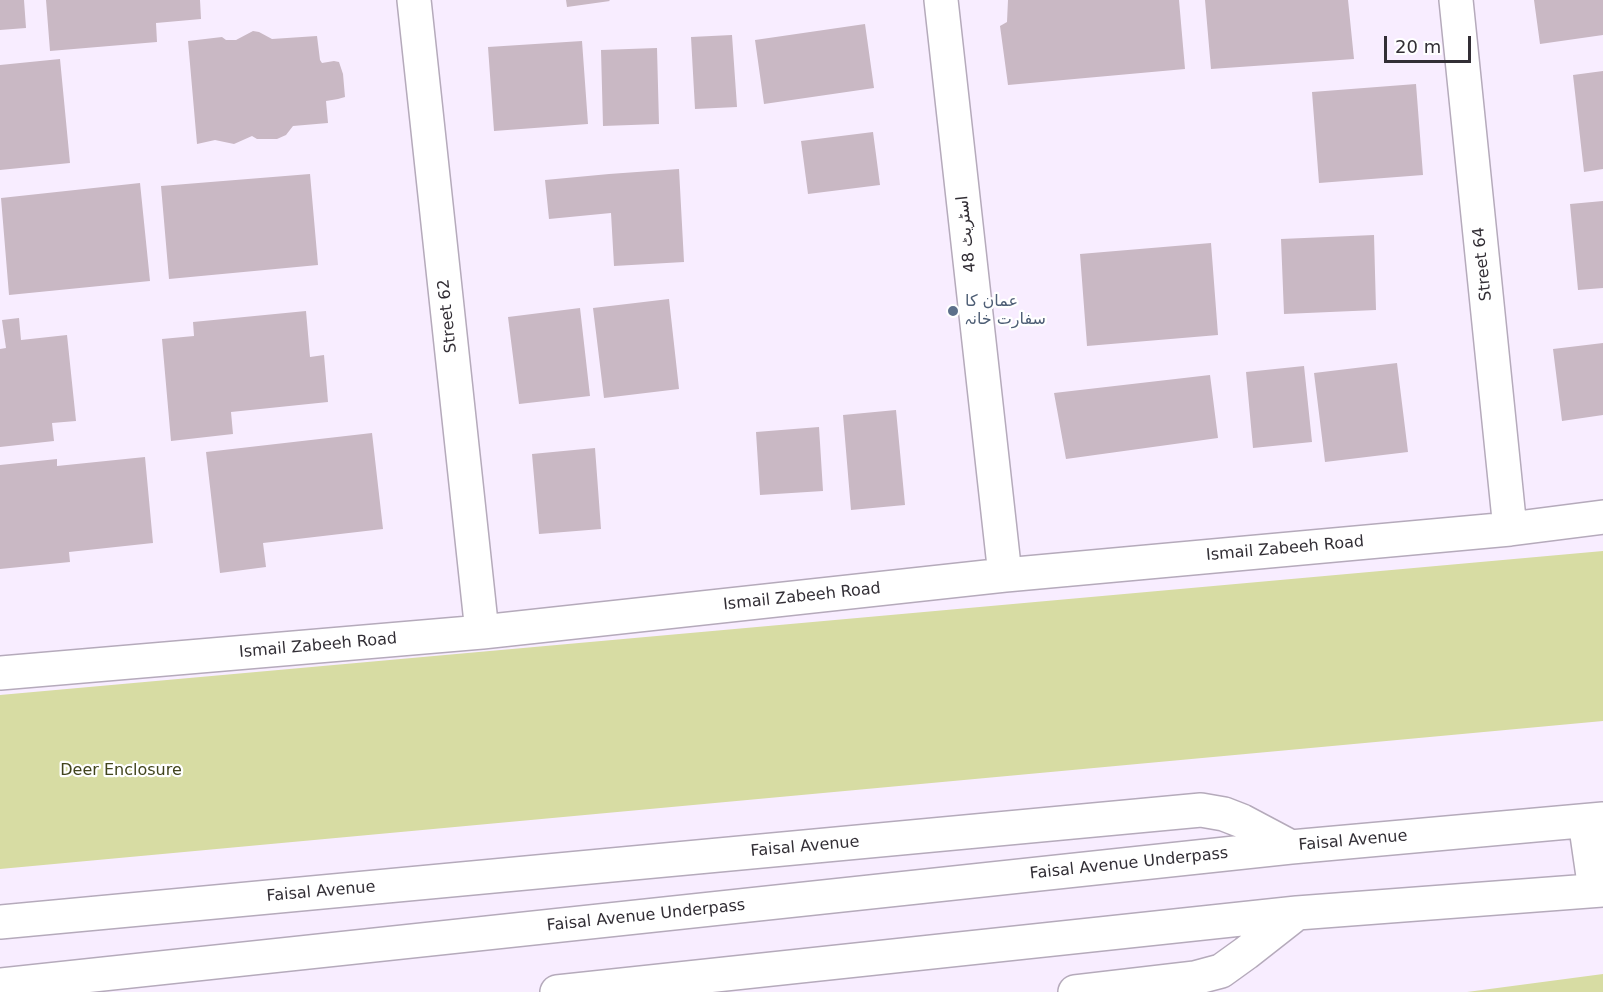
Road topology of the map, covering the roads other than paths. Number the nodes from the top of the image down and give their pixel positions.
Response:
1 (414, 0) edge
2 (941, 0) edge
3 (1456, 0) edge
4 (1603, 517) edge
5 (1510, 529) junction
6 (1005, 574) junction
7 (482, 632) junction
8 (0, 673) edge
9 (1594, 820) edge
10 (1291, 847) junction
11 (1599, 890) edge
12 (1297, 913) junction
13 (0, 922) edge
14 (0, 985) edge
15 (557, 992) edge
16 (1075, 992) edge

1 - 7 main road, Street 62
2 - 6 main road, اسٹریٹ 48
3 - 5 main road, Street 64
4 - 5 main road, Ismail Zabeeh Road
5 - 6 main road, Ismail Zabeeh Road
6 - 7 main road, Ismail Zabeeh Road
7 - 8 main road, Ismail Zabeeh Road
9 - 10 main road, Faisal Avenue
9 - 11 main road
10 - 13 main road, Faisal Avenue
10 - 14 main road, Faisal Avenue Underpass
11 - 12 main road
12 - 15 main road
12 - 16 main road

